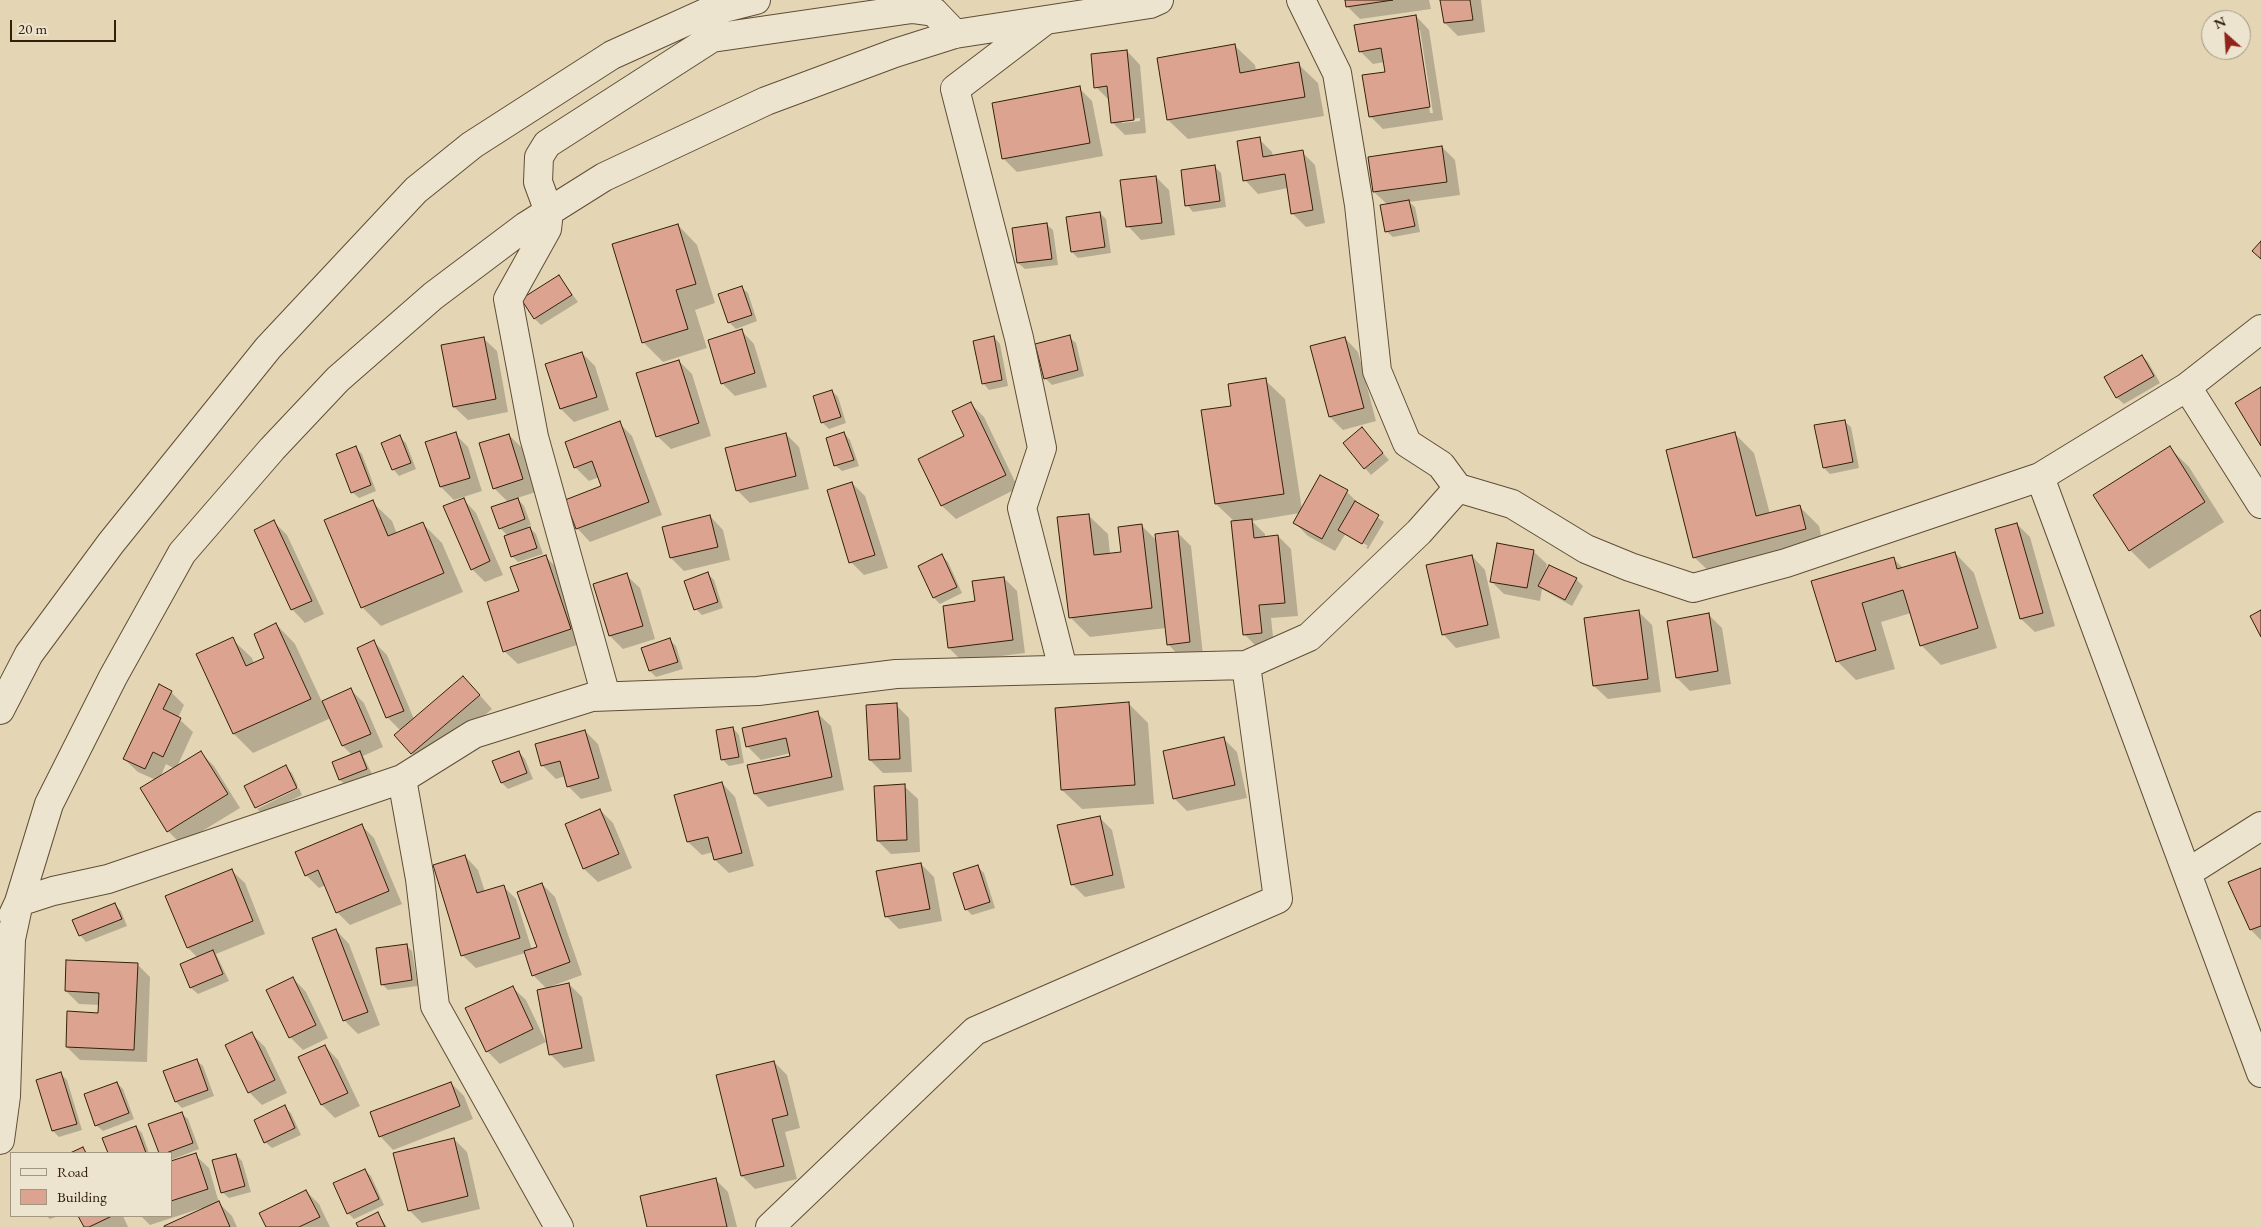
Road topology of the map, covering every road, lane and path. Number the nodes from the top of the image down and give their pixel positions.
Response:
1 (756, 0) edge
2 (1160, 0) edge
3 (1301, 0) edge
4 (1046, 20) junction
5 (709, 25) junction
6 (955, 34) junction
7 (549, 212) junction
8 (2261, 328) edge
9 (2187, 387) junction
10 (2040, 477) junction
11 (1458, 488) junction
12 (2261, 504) edge
13 (1246, 665) junction
14 (1064, 669) junction
15 (606, 696) junction
16 (0, 710) edge
17 (402, 779) junction
18 (2261, 826) edge
19 (2187, 873) junction
20 (19, 902) junction
21 (0, 939) edge
22 (2261, 1073) edge
23 (0, 1140) edge
24 (559, 1227) edge
25 (770, 1227) edge

1 - 5 street
2 - 4 street
3 - 11 street
4 - 6 street
4 - 14 street
5 - 6 street
5 - 7 street
5 - 16 street
6 - 7 street
7 - 15 street
7 - 20 street
8 - 9 street
9 - 10 street
9 - 12 street
10 - 11 street
10 - 19 street
11 - 13 street
13 - 14 street
13 - 25 street
14 - 15 street
15 - 17 street
17 - 20 street
17 - 24 street
18 - 19 street
19 - 22 street
20 - 21 street
20 - 23 street

